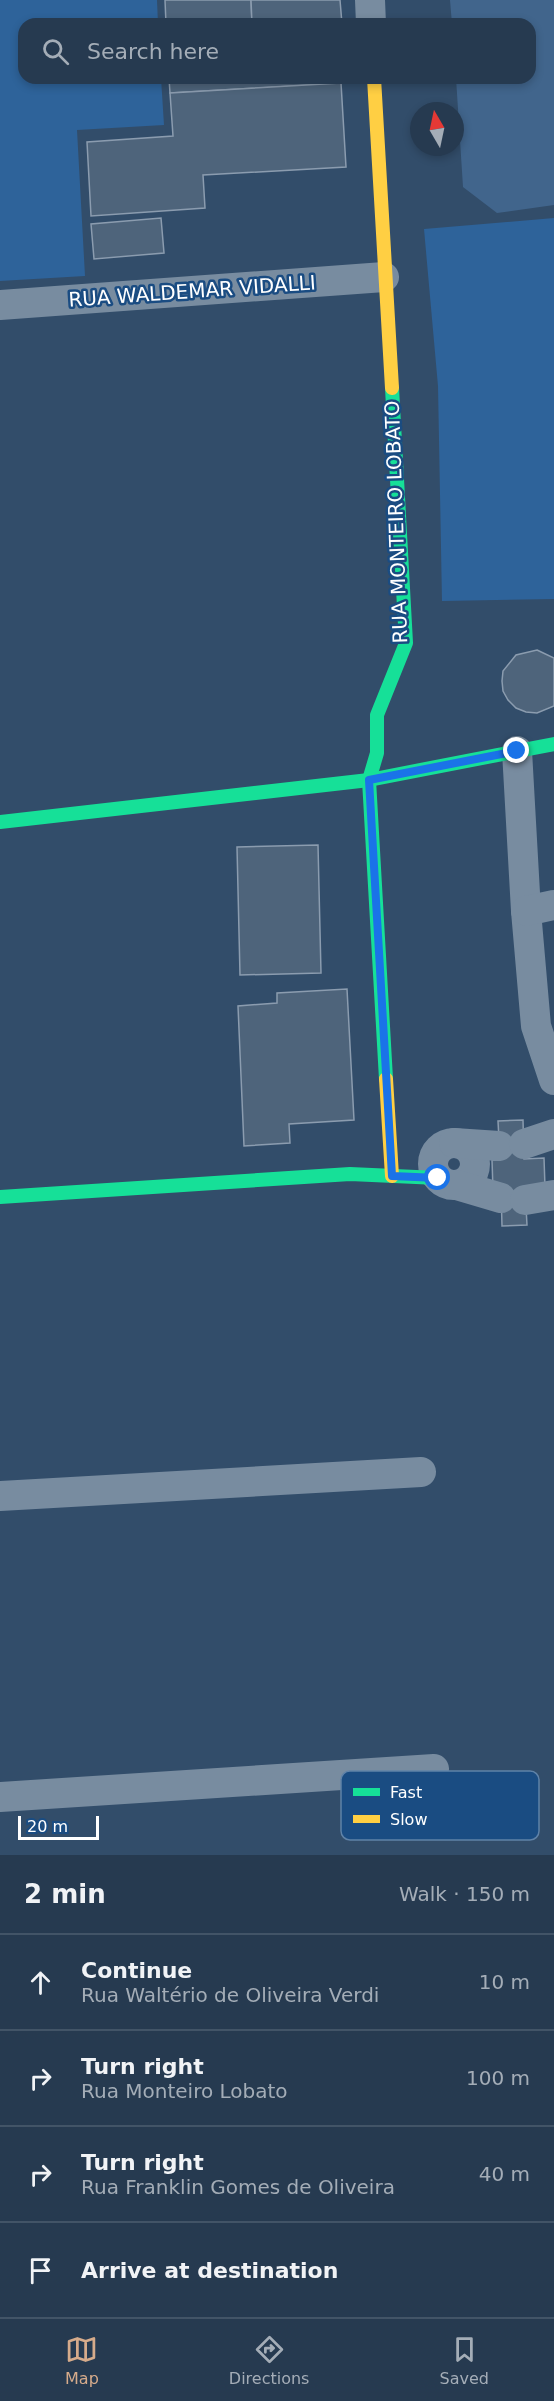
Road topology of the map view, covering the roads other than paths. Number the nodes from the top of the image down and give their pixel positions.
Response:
1 (370, 0) edge
2 (371, 18) edge
3 (374, 84) edge
4 (384, 277) junction
5 (0, 305) edge
6 (554, 744) edge
7 (517, 751) junction
8 (369, 780) junction
9 (0, 822) edge
10 (540, 908) edge
11 (554, 1079) edge
12 (554, 1134) edge
13 (450, 1143) junction
14 (391, 1168) junction
15 (350, 1174) joint
16 (448, 1182) junction
17 (0, 1197) edge
18 (527, 1198) edge
19 (421, 1472) dead end
20 (0, 1496) edge
21 (434, 1769) dead end
22 (403, 1771) edge
23 (341, 1775) edge
24 (0, 1797) edge

1 - 2 street
3 - 4 street, RUA MONTEIRO LOBATO
4 - 5 street, RUA WALDEMAR VIDALLI
4 - 8 street, RUA MONTEIRO LOBATO
6 - 7 street
7 - 8 street
7 - 10 street
8 - 9 street
8 - 14 street, RUA MONTEIRO LOBATO
10 - 11 street
12 - 13 street
13 - 14 street
13 - 16 street
14 - 15 street
14 - 16 street
15 - 17 street
16 - 18 street
19 - 20 street
21 - 22 street
23 - 24 street

